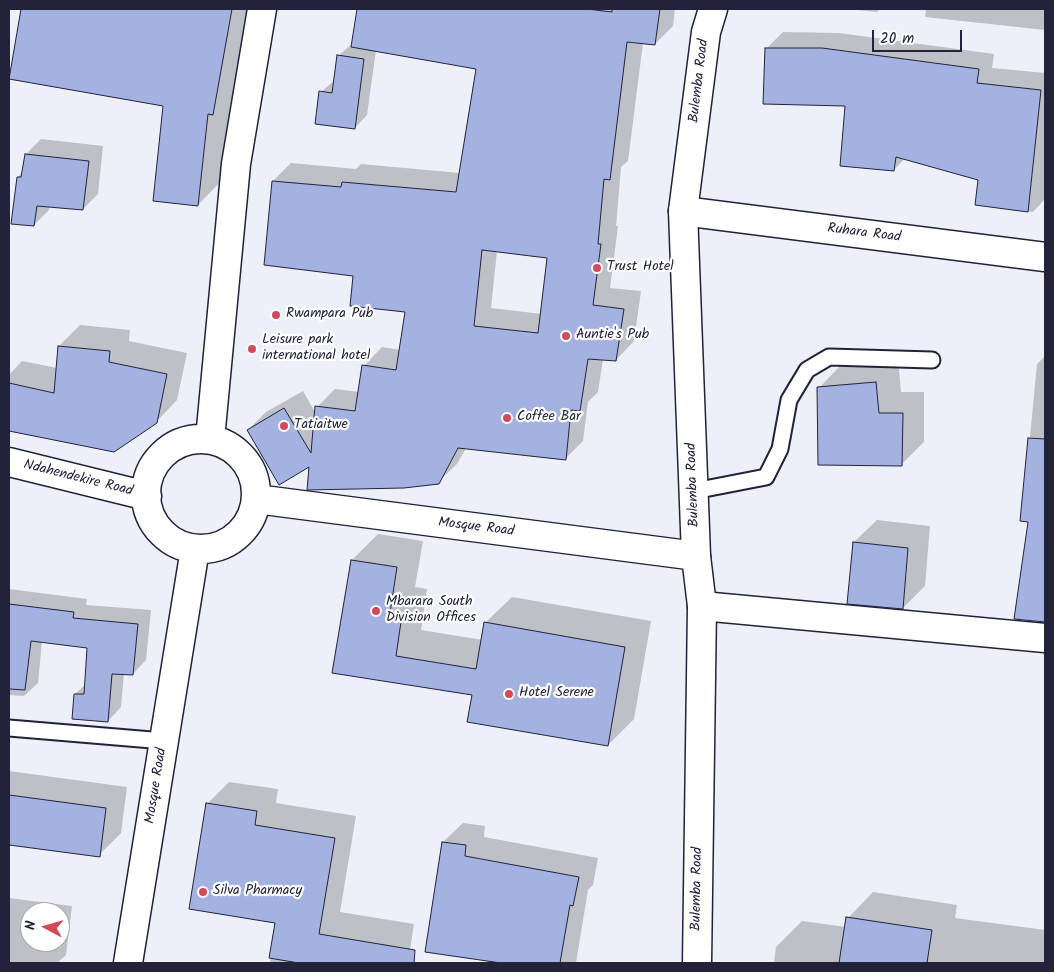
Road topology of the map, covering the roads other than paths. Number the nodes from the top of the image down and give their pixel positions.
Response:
1 (262, 9) edge
2 (713, 9) edge
3 (683, 212) junction
4 (1045, 257) edge
5 (932, 360) dead end
6 (210, 439) junction
7 (9, 462) edge
8 (694, 491) junction
9 (147, 496) junction
10 (256, 499) junction
11 (195, 549) junction
12 (696, 556) junction
13 (702, 606) junction
14 (1045, 638) edge
15 (9, 728) edge
16 (164, 741) junction
17 (128, 963) edge
18 (697, 963) edge

1 - 6 street
2 - 3 street, Bulemba Road
3 - 4 street, Ruhara Road
3 - 8 street, Bulemba Road
5 - 8 lane
6 - 9 street
6 - 10 street
7 - 9 street, Ndahendekire Road
8 - 12 street, Bulemba Road
9 - 11 street
10 - 11 street
10 - 12 street, Mosque Road
11 - 16 street, Mosque Road
12 - 13 street, Bulemba Road
13 - 14 street
13 - 18 street, Bulemba Road
15 - 16 lane
16 - 17 street, Mosque Road

